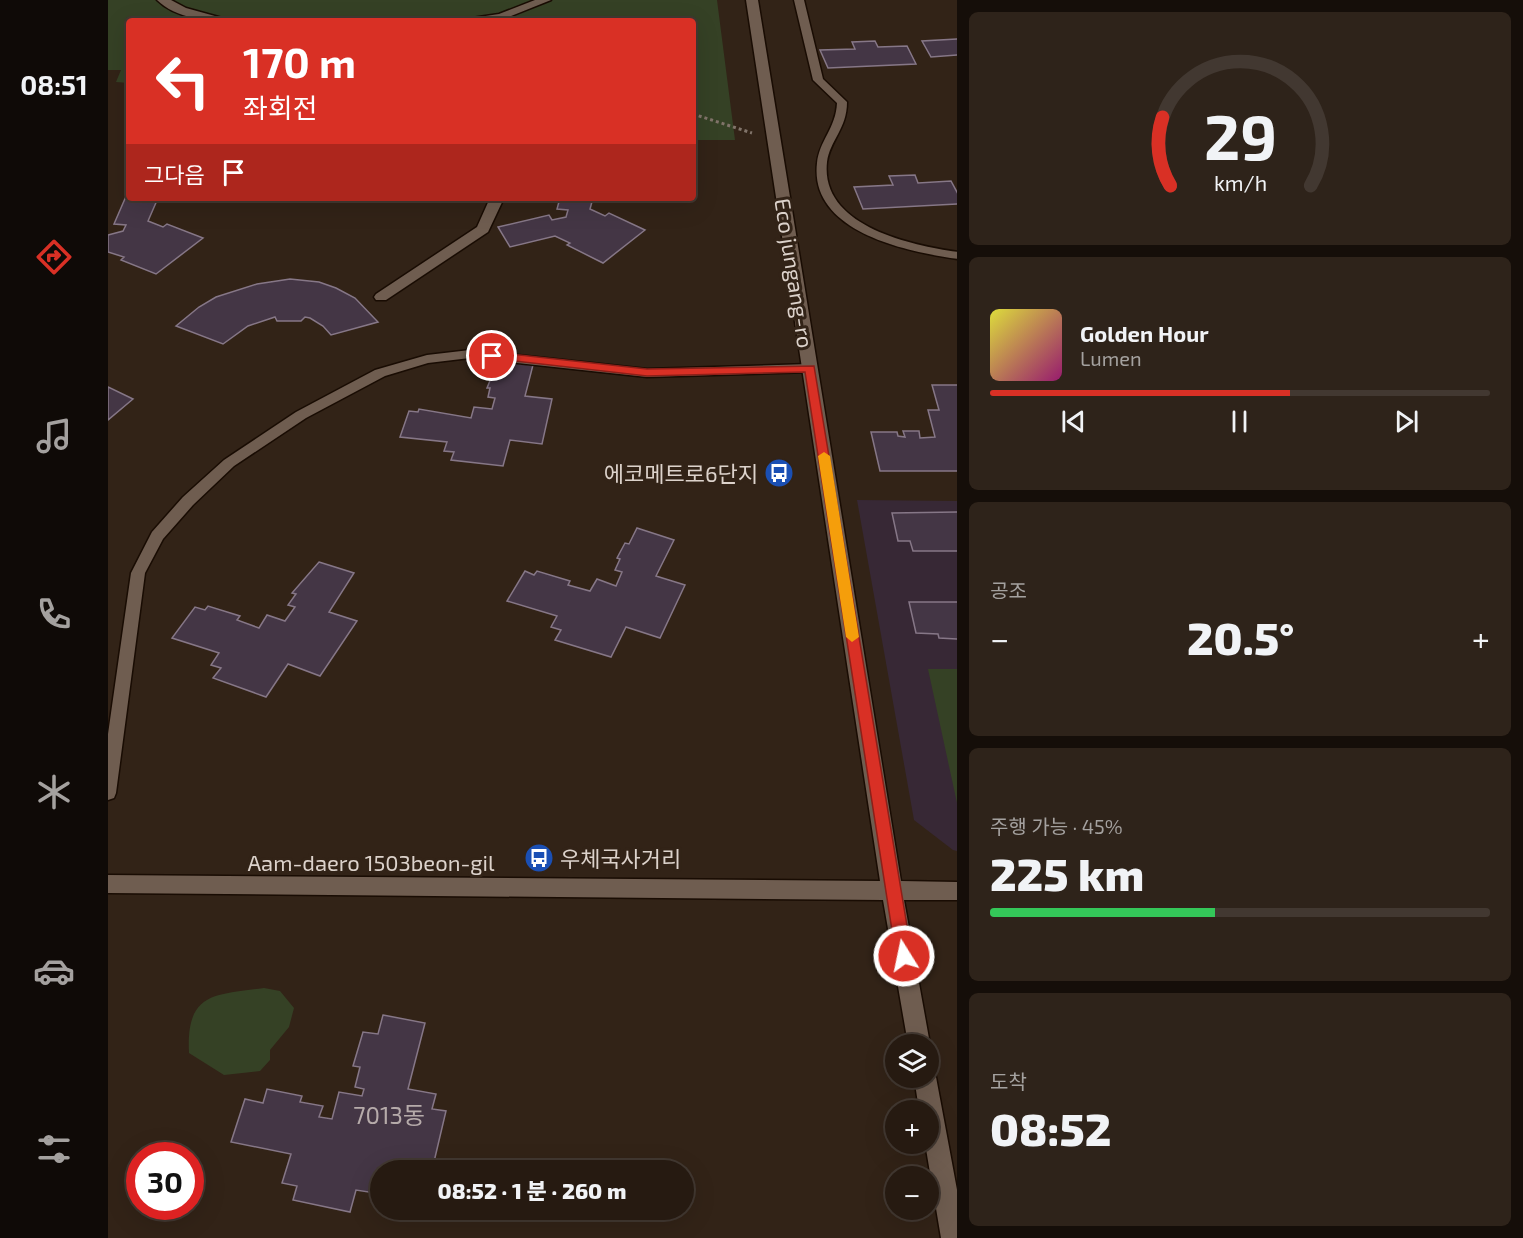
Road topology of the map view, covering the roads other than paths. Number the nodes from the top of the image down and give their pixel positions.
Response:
1 (163, 0) edge
2 (545, 0) edge
3 (752, 0) edge
4 (799, 0) edge
5 (215, 18) edge
6 (494, 18) edge
7 (496, 201) edge
8 (957, 256) edge
9 (381, 297) dead end
10 (810, 368) junction
11 (108, 793) edge
12 (108, 884) edge
13 (892, 890) junction
14 (957, 891) edge
15 (917, 1034) edge
16 (927, 1088) edge
17 (953, 1238) edge

1 - 5 street
2 - 6 street
3 - 10 street, Eco jungang-ro
4 - 8 lane
7 - 9 street
10 - 11 lane
10 - 13 street, Eco jungang-ro
12 - 13 street, Aam-daero 1503beon-gil
13 - 14 street, Aam-daero 1503beon-gil
13 - 15 street, Eco jungang-ro
16 - 17 street

